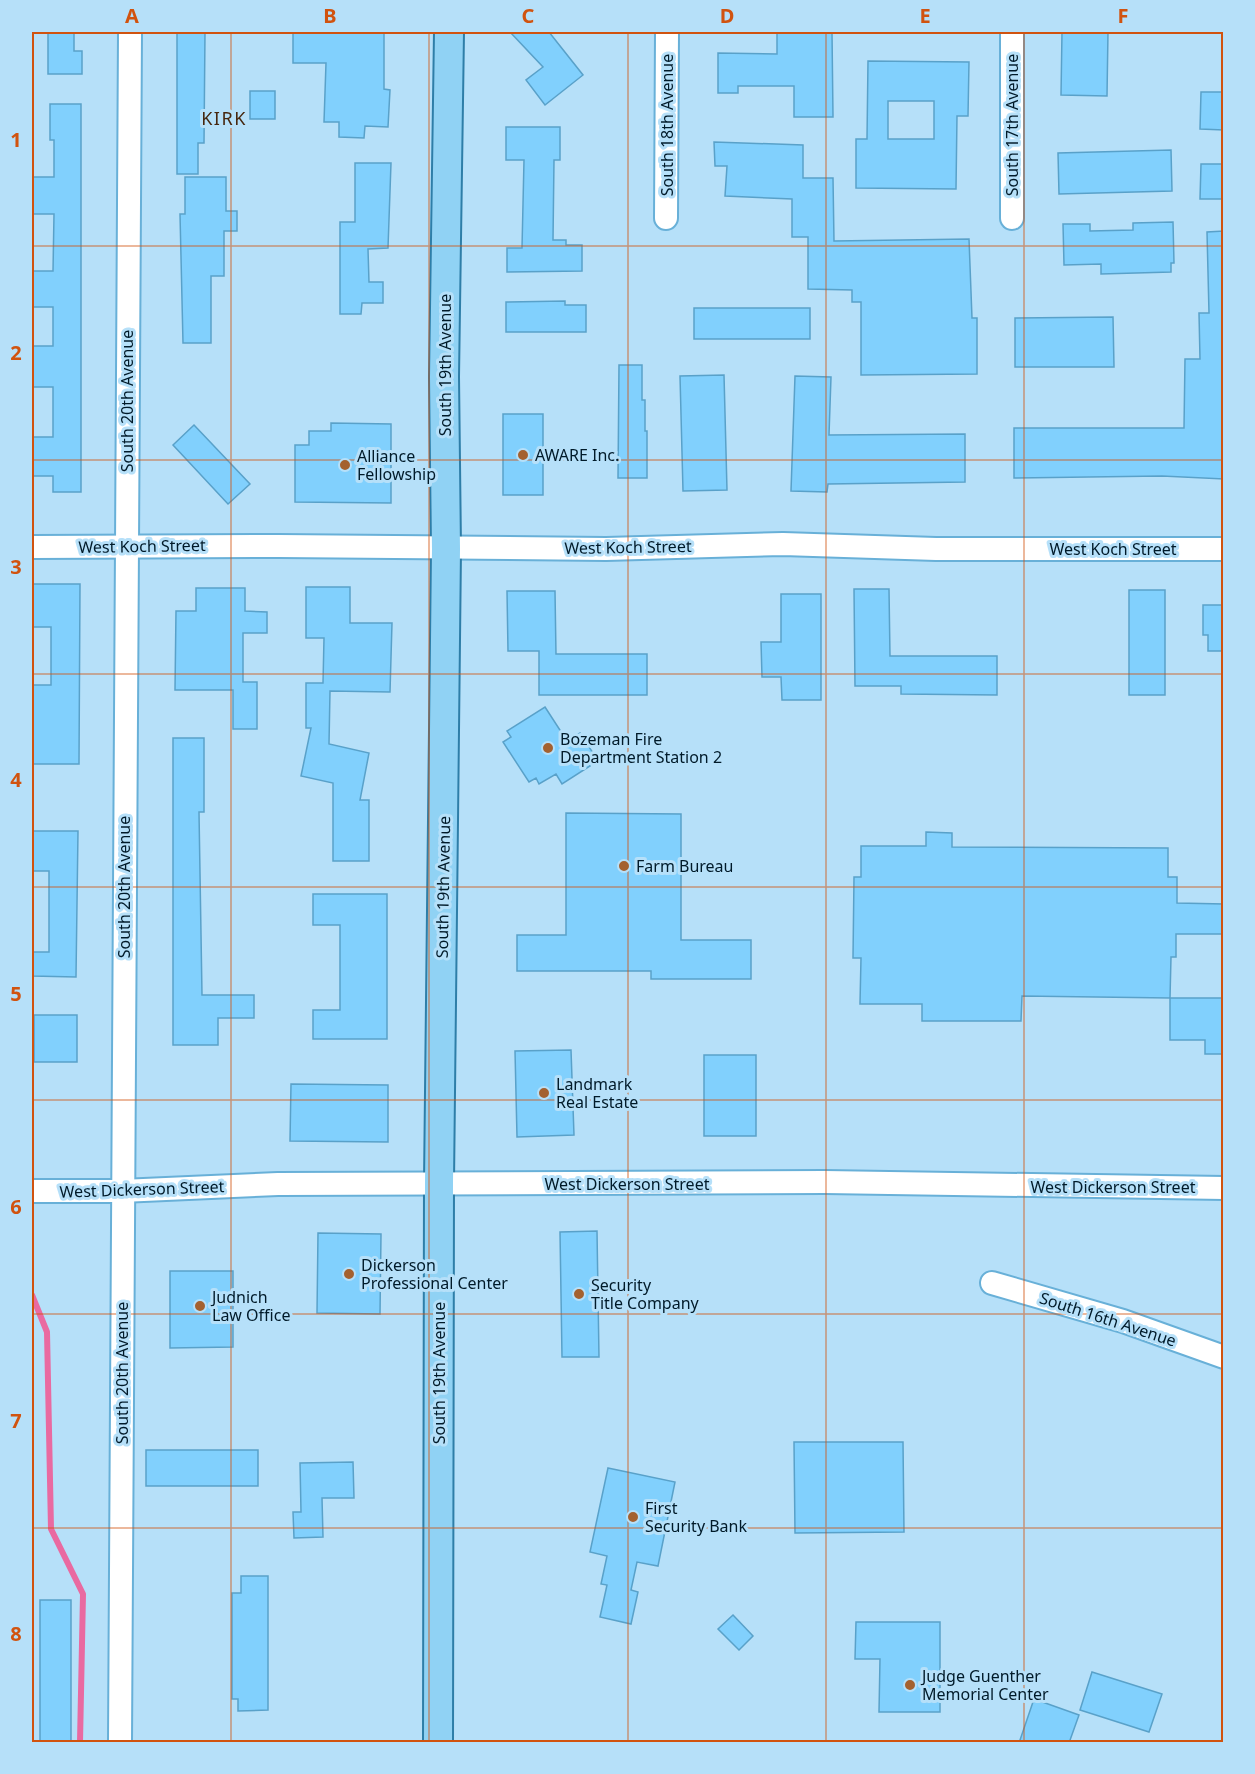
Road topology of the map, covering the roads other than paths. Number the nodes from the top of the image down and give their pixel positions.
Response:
1 (130, 32) edge
2 (449, 32) edge
3 (667, 32) edge
4 (1012, 32) edge
5 (666, 218) dead end
6 (1012, 218) dead end
7 (126, 546) junction
8 (32, 547) edge
9 (446, 549) junction
10 (1224, 549) edge
11 (439, 1183) junction
12 (1224, 1188) edge
13 (32, 1191) edge
14 (121, 1191) junction
15 (992, 1283) dead end
16 (1224, 1358) edge
17 (120, 1743) edge
18 (438, 1743) edge

1 - 7 street, South 20th Avenue
2 - 9 main road, South 19th Avenue
3 - 5 street, South 18th Avenue
4 - 6 street, South 17th Avenue
7 - 8 street, West Koch Street
7 - 9 street, West Koch Street
7 - 14 street, South 20th Avenue
9 - 10 street, West Koch Street
9 - 11 main road, South 19th Avenue
11 - 12 street, West Dickerson Street
11 - 14 street, West Dickerson Street
11 - 18 main road, South 19th Avenue
13 - 14 street, West Dickerson Street
14 - 17 street, South 20th Avenue
15 - 16 street, South 16th Avenue

